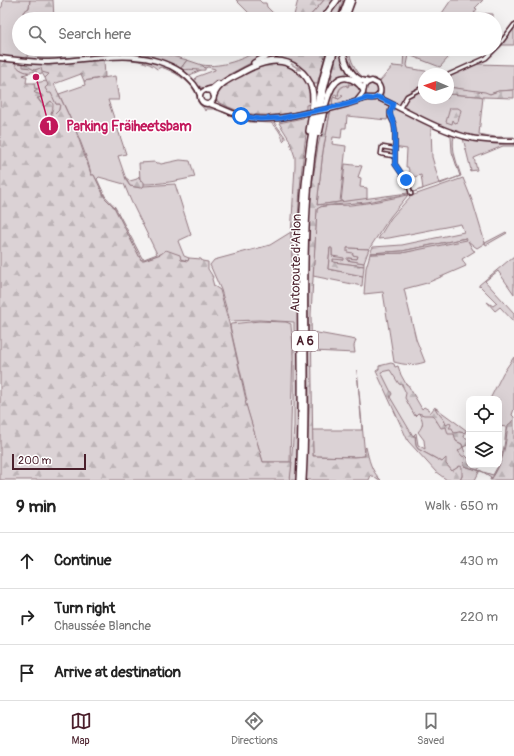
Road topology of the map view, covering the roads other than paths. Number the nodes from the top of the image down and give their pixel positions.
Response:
1 (337, 0) edge
2 (348, 0) edge
3 (352, 0) edge
4 (328, 12) edge
5 (344, 12) edge
6 (348, 12) edge
7 (514, 25) edge
8 (502, 41) edge
9 (267, 56) edge
10 (329, 56) edge
11 (333, 56) edge
12 (345, 56) edge
13 (488, 56) edge
14 (0, 58) edge
15 (454, 72) edge
16 (367, 82) junction
17 (194, 84) junction
18 (207, 90) junction
19 (418, 90) edge
20 (363, 91) junction
21 (381, 91) junction
22 (200, 95) junction
23 (214, 97) junction
24 (378, 97) junction
25 (367, 98) junction
26 (357, 101) junction
27 (391, 103) junction
28 (210, 104) junction
29 (222, 108) junction
30 (400, 108) junction
31 (514, 141) edge
32 (314, 144) junction
33 (394, 149) junction
34 (394, 156) junction
35 (308, 161) junction
36 (411, 194) dead end
37 (299, 480) edge
38 (303, 480) edge

1 - 4 highway
2 - 5 highway
3 - 6 highway
7 - 8 street
9 - 18 highway
10 - 35 highway, Autoroute d'Arlon / A 6
11 - 32 highway, Autoroute d'Arlon / A 6
12 - 16 highway
13 - 15 street
14 - 17 main road
16 - 20 main road
16 - 21 main road
17 - 18 main road
17 - 22 main road
18 - 22 main road
18 - 23 main road
19 - 30 street
20 - 25 main road
20 - 26 main road
20 - 32 highway
21 - 24 main road
21 - 27 main road
22 - 28 main road
23 - 28 main road
23 - 29 main road
23 -> 35 highway, A 6
24 - 25 main road
24 - 27 main road
25 - 26 main road
26 - 29 main road, bridge
27 - 30 main road
27 - 33 street
28 - 29 main road
30 - 31 main road
32 - 38 highway, Autoroute d'Arlon / A 6
33 - 34 street
33 - 34 street
34 - 36 street
35 - 37 highway, Autoroute d'Arlon / A 6

